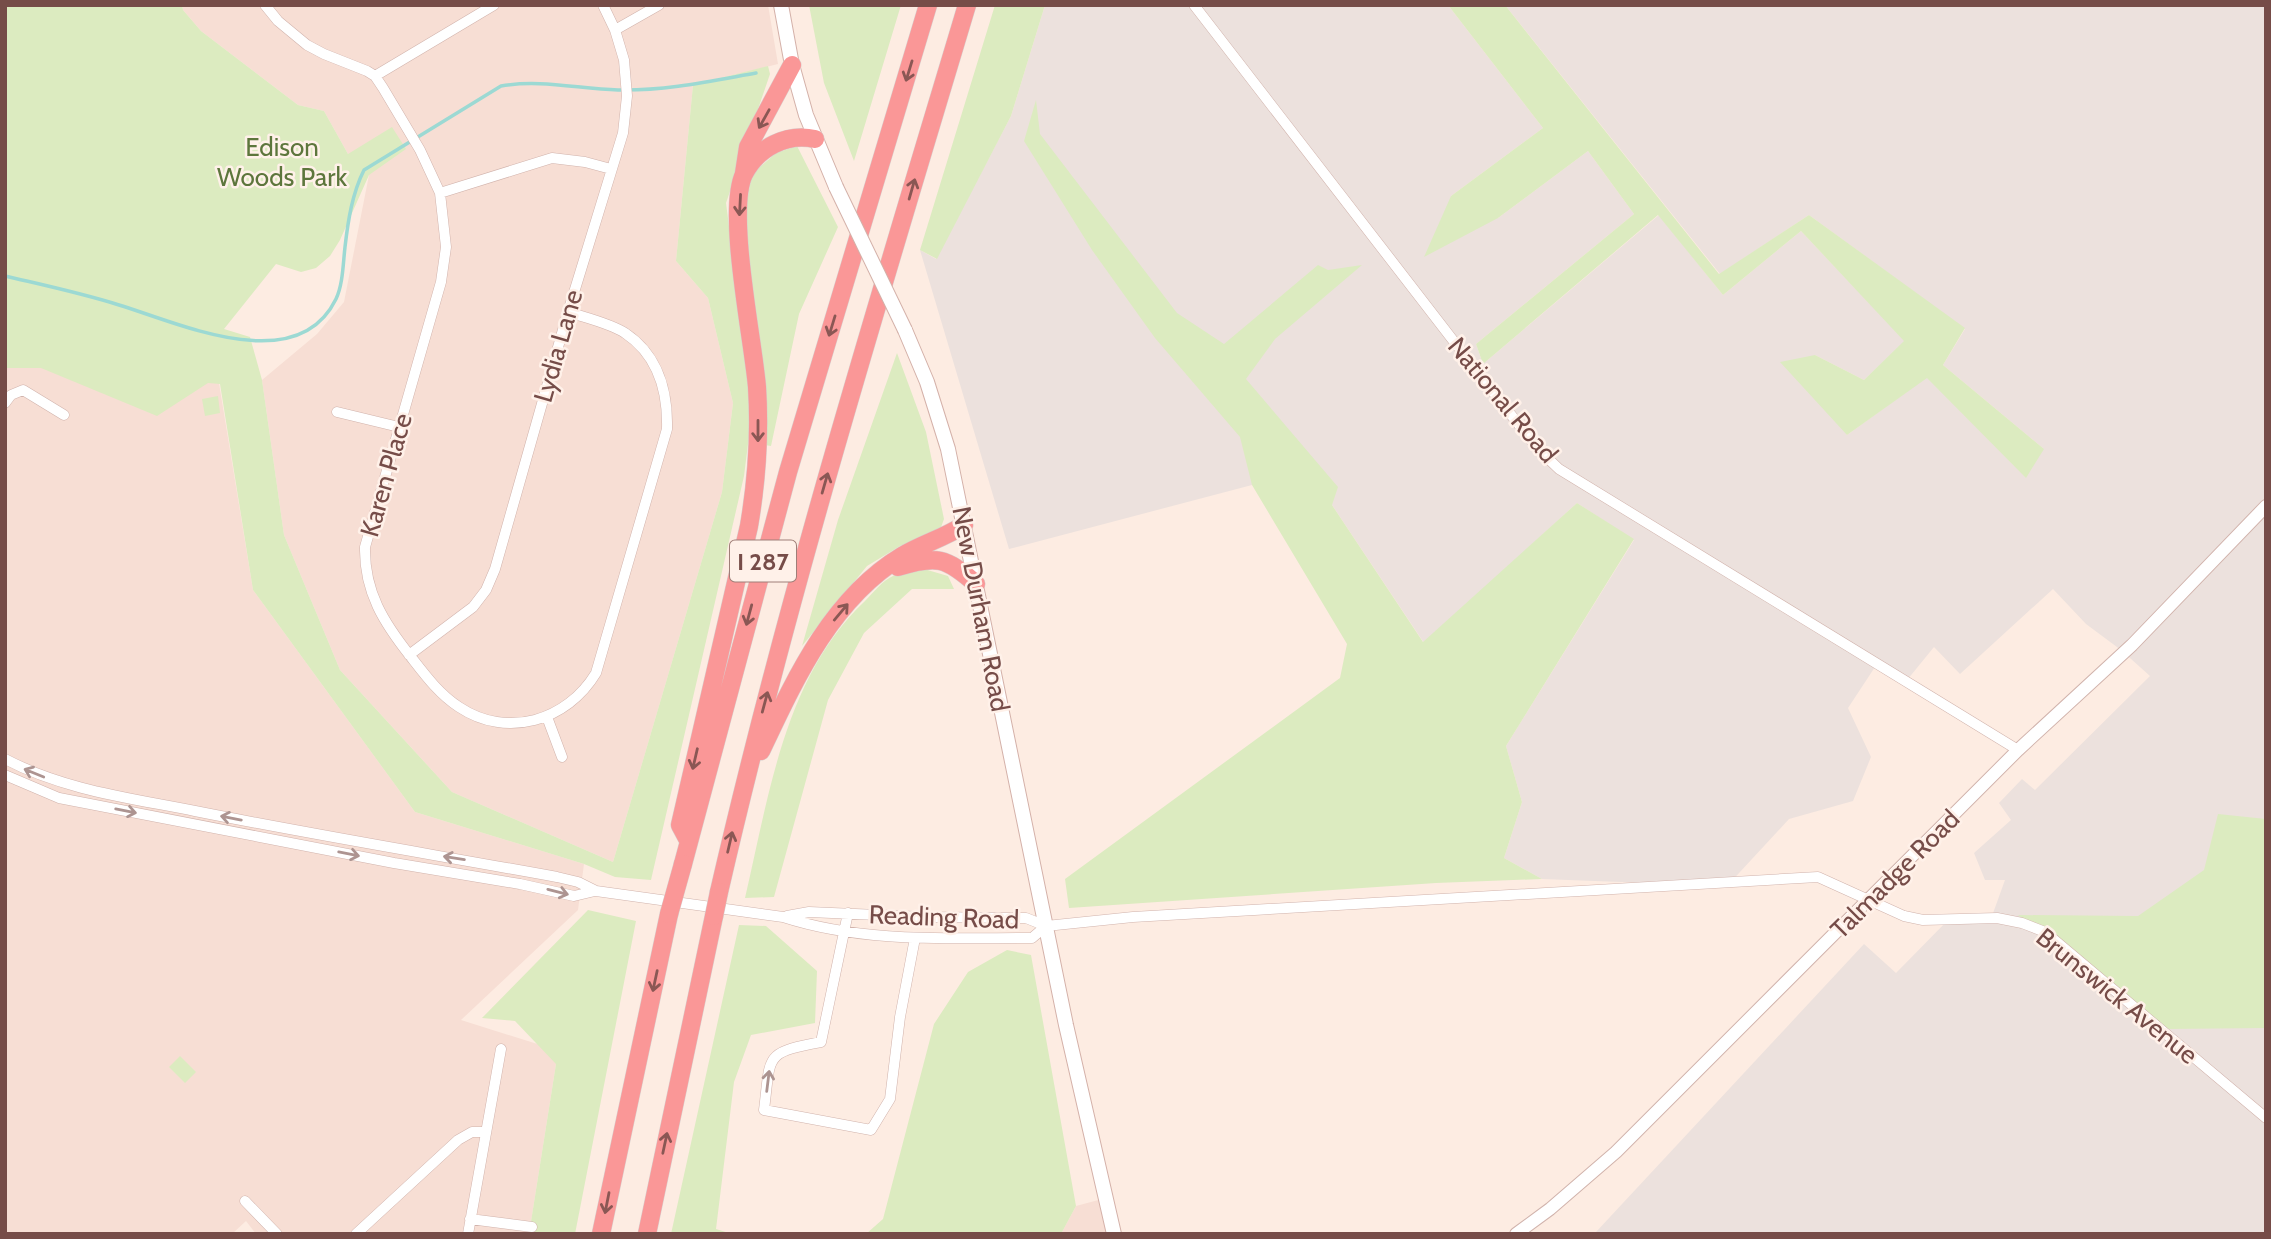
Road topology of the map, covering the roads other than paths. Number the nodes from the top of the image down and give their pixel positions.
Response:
1 (265, 5) edge
2 (495, 5) edge
3 (603, 5) edge
4 (660, 5) edge
5 (781, 5) edge
6 (928, 5) edge
7 (967, 5) edge
8 (1194, 5) edge
9 (615, 30) junction
10 (792, 65) junction
11 (375, 76) junction
12 (816, 139) junction
13 (611, 169) junction
14 (744, 175) junction
15 (440, 192) junction
16 (568, 312) junction
17 (5, 403) edge
18 (337, 412) dead end
19 (64, 415) dead end
20 (399, 427) junction
21 (2266, 506) edge
22 (964, 525) junction
23 (881, 572) junction
24 (976, 584) junction
25 (409, 655) junction
26 (547, 717) junction
27 (2018, 750) junction
28 (562, 757) dead end
29 (5, 759) edge
30 (5, 775) edge
31 (742, 792) junction
32 (688, 841) junction
33 (596, 891) junction
34 (1869, 901) junction
35 (848, 913) junction
36 (783, 917) junction
37 (1045, 926) junction
38 (845, 932) junction
39 (915, 938) junction
40 (501, 1049) dead end
41 (2266, 1118) edge
42 (485, 1132) junction
43 (245, 1201) dead end
44 (470, 1219) junction
45 (1536, 1219) junction
46 (532, 1227) dead end
47 (277, 1234) edge
48 (356, 1234) edge
49 (468, 1234) edge
50 (601, 1234) edge
51 (647, 1234) edge
52 (1114, 1234) edge
53 (1516, 1234) edge
54 (1532, 1234) edge

1 - 11 street
2 - 11 street
3 - 9 street, Lydia Lane
4 - 9 street
5 - 10 main road, New Durham Road
6 -> 32 highway, I 287
31 -> 7 highway, I 287
8 - 27 street, National Road
9 - 13 street, Lydia Lane
10 - 12 main road, New Durham Road
10 -> 14 highway
11 - 15 street, Karen Place
12 - 14 highway
12 - 22 main road, New Durham Road, bridge
13 - 15 street
13 - 16 street, Lydia Lane
14 -> 32 highway
15 - 20 street, Karen Place
16 - 25 street, Lydia Lane
16 - 26 street, Karen Place
17 - 19 street
18 - 20 street
20 - 25 street, Karen Place
21 - 27 street, Talmadge Road
22 - 23 highway
22 - 24 main road, New Durham Road
23 - 24 highway
31 -> 23 highway
24 - 37 main road, New Durham Road
25 - 26 street, Karen Place
26 - 28 street
27 - 34 street, Talmadge Road
33 -> 29 street
30 -> 33 street
51 -> 31 highway, I 287, bridge
32 -> 50 highway, I 287, bridge
33 - 36 street
34 - 37 street, Brunswick Avenue
34 - 41 street, Brunswick Avenue
34 - 45 street, Talmadge Road
35 - 36 street, Reading Road
35 - 37 street, Reading Road
35 - 38 street
36 - 38 street, Reading Road
37 - 39 street, Reading Road
37 - 52 main road, New Durham Road
38 - 39 street, Reading Road
39 -> 38 street
40 - 42 street
42 - 44 street
42 - 48 street
43 - 47 street
44 - 46 street
44 - 49 street
45 - 53 street, Talmadge Road
45 - 54 street

